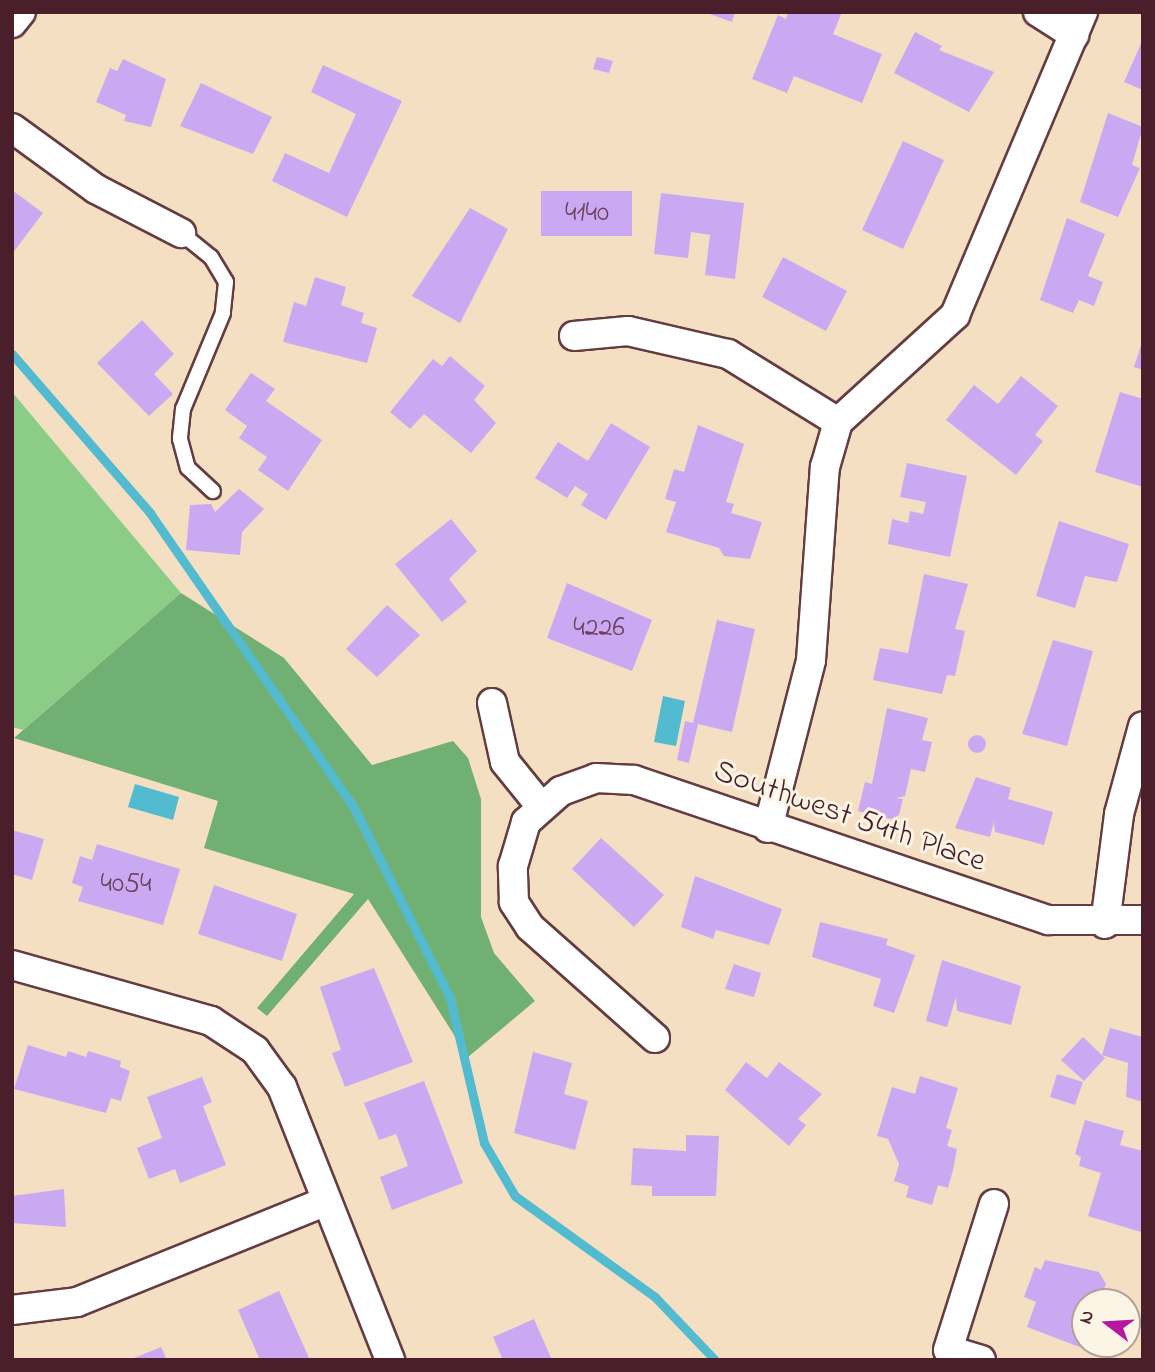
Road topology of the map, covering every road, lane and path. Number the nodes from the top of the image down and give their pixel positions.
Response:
1 (21, 12) edge
2 (1038, 12) edge
3 (12, 23) edge
4 (1078, 23) edge
5 (12, 128) edge
6 (181, 233) joint
7 (574, 336) dead end
8 (838, 422) junction
9 (213, 491) dead end
10 (492, 703) dead end
11 (1143, 726) edge
12 (539, 804) junction
13 (768, 828) junction
14 (1143, 920) edge
15 (1105, 924) junction
16 (12, 965) edge
17 (655, 1038) dead end
18 (324, 1202) junction
19 (994, 1204) dead end
20 (12, 1310) edge
21 (390, 1360) edge
22 (981, 1360) edge

1 - 3 street
2 - 4 street
4 - 8 street
5 - 6 street
6 - 9 lane
7 - 8 street
8 - 13 street
10 - 12 street
11 - 15 street
12 - 13 street, Southwest 54th Place
12 - 17 street
13 - 15 street, Southwest 54th Place
14 - 15 street, Southwest 54th Place
16 - 18 street
18 - 20 street
18 - 21 street
19 - 22 street

